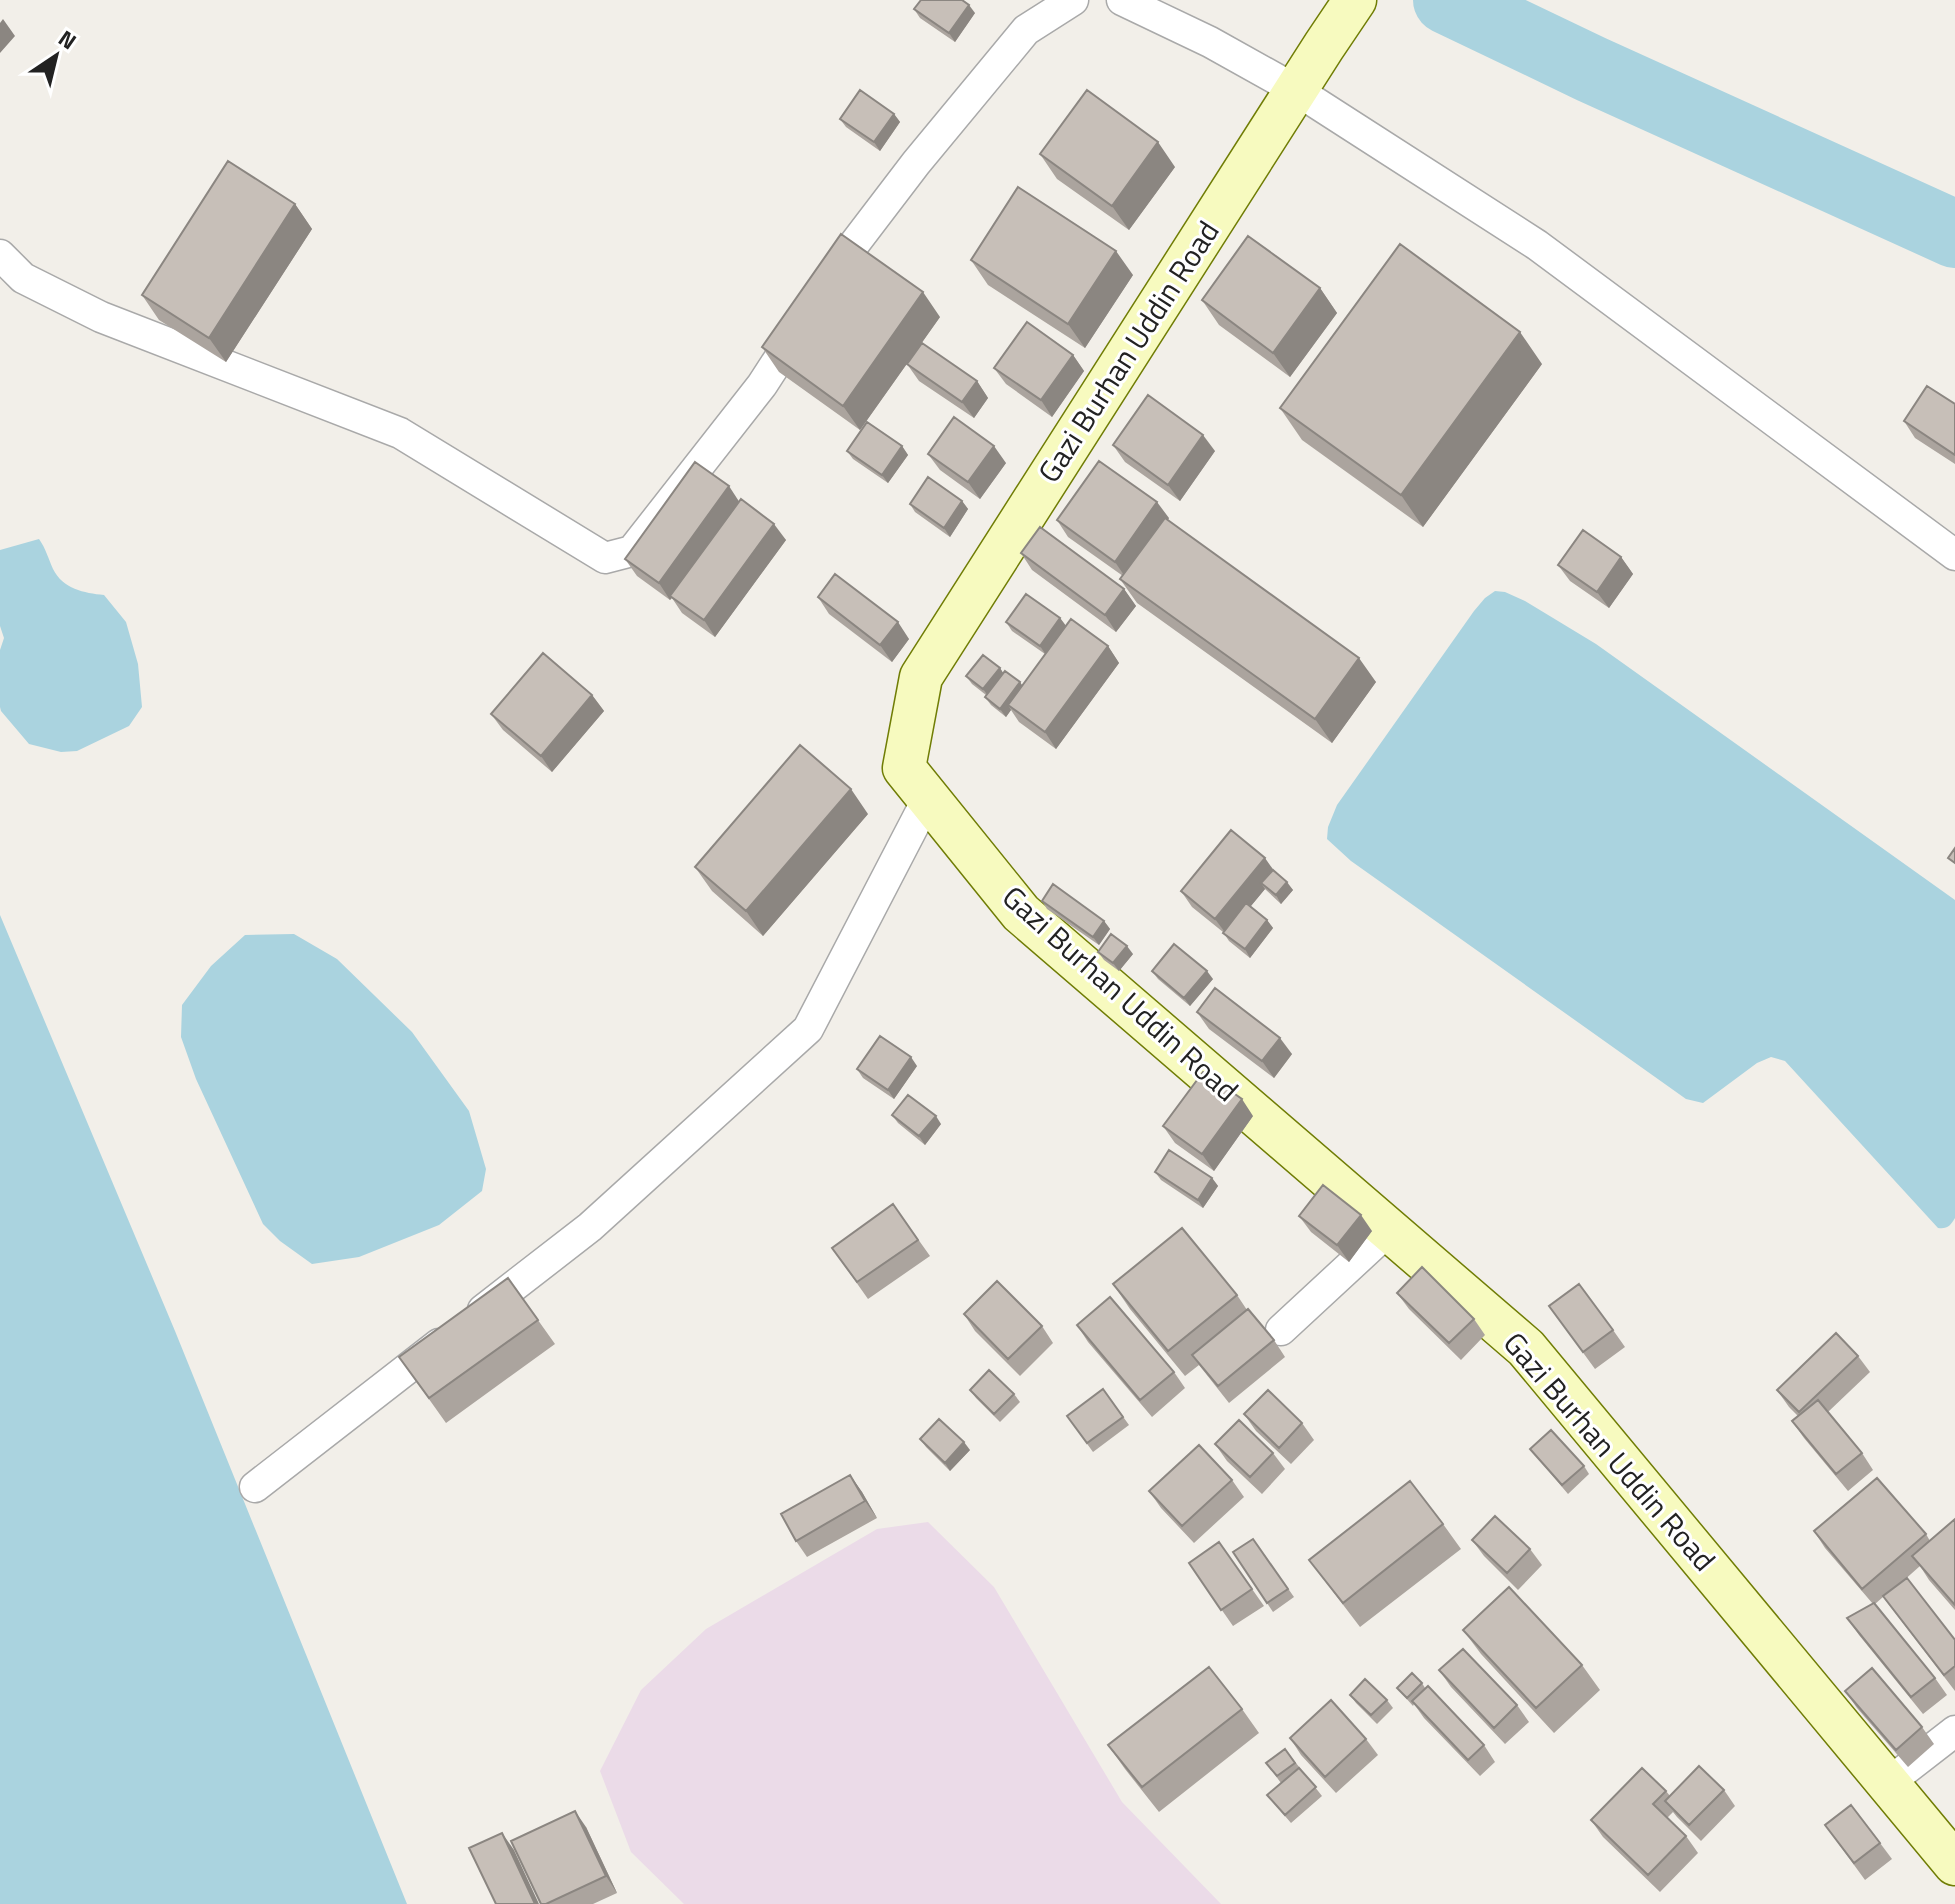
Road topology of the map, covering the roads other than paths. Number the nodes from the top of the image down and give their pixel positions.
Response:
1 (1073, 0) edge
2 (1122, 0) edge
3 (1355, 0) edge
4 (1296, 90) junction
5 (0, 255) edge
6 (1955, 555) edge
7 (928, 798) junction
8 (1389, 1230) junction
9 (1281, 1330) dead end
10 (255, 1487) dead end
11 (1955, 1731) edge
12 (1888, 1783) junction
13 (1955, 1864) edge

1 - 5 street
2 - 4 street
3 - 4 street, Gazi Burhan Uddin Road
4 - 6 street
4 - 7 street, Gazi Burhan Uddin Road
7 - 8 street, Gazi Burhan Uddin Road
7 - 10 street
8 - 9 street
8 - 12 street, Gazi Burhan Uddin Road
11 - 12 street
12 - 13 street, Gazi Burhan Uddin Road

